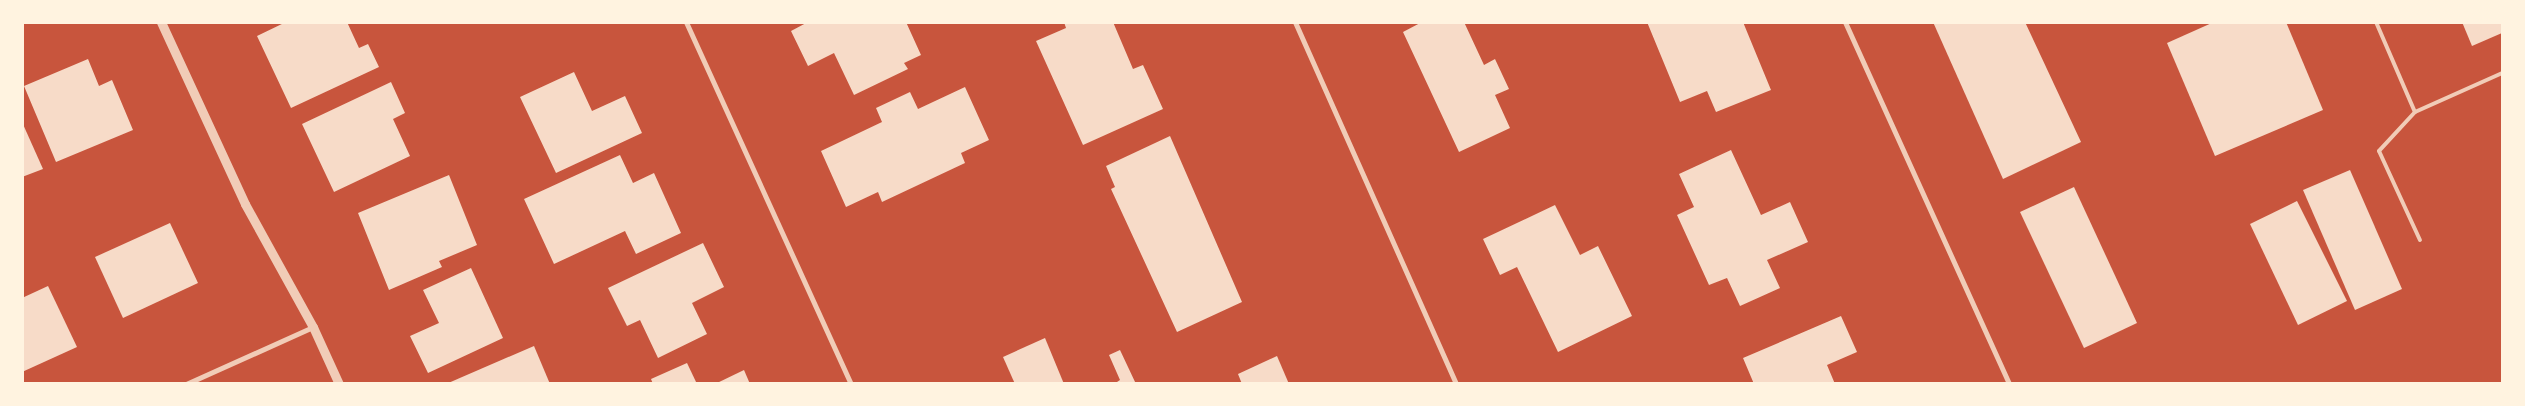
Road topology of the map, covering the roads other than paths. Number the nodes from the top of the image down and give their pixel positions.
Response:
1 (161, 22) edge
2 (686, 22) edge
3 (1295, 22) edge
4 (1845, 22) edge
5 (2376, 22) edge
6 (2502, 73) edge
7 (2415, 112) junction
8 (2420, 240) dead end
9 (313, 326) junction
10 (186, 384) edge
11 (339, 384) edge
12 (852, 384) edge
13 (1456, 384) edge
14 (2009, 384) edge

1 - 9 street
2 - 12 street
3 - 13 street
4 - 14 street
5 - 7 lane
6 - 7 lane
7 - 8 lane
9 - 10 street
9 - 11 street

